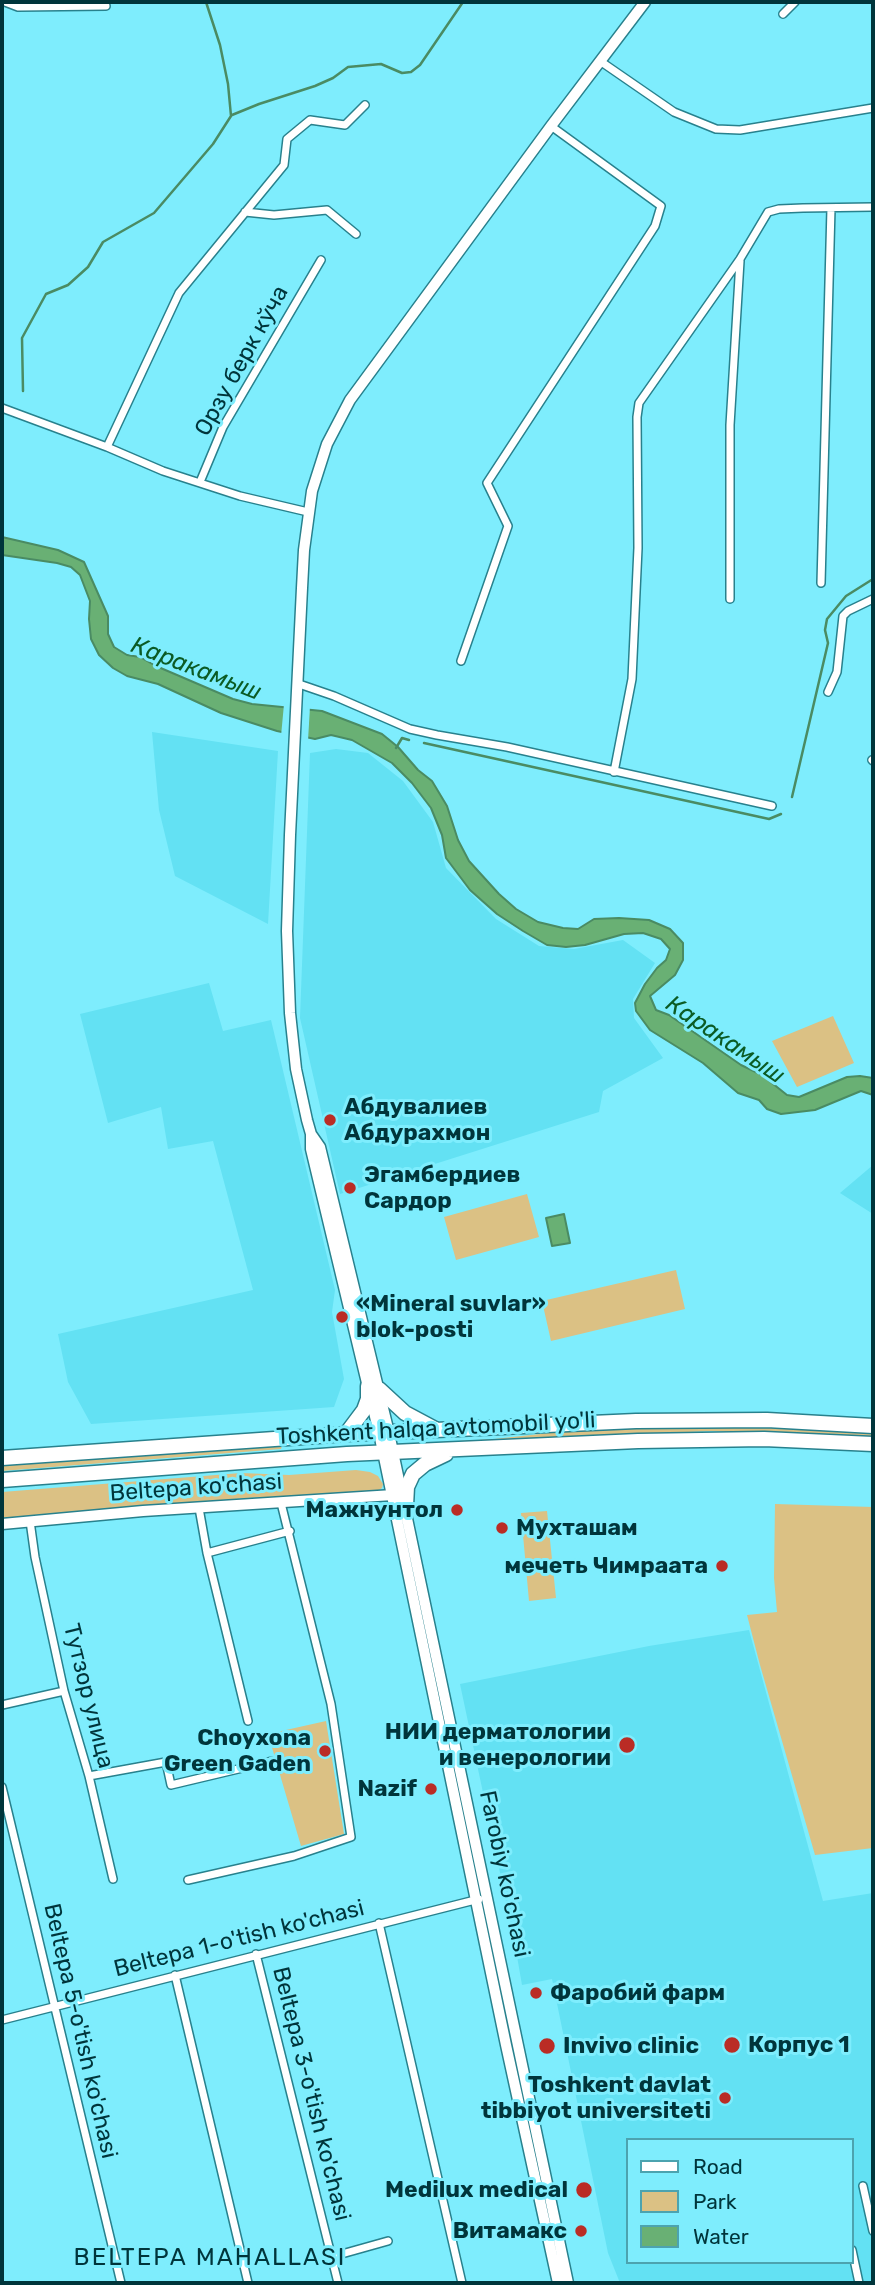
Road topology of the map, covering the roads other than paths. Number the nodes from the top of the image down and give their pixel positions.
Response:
1 (5, 2) edge
2 (645, 2) edge
3 (795, 2) edge
4 (106, 6) dead end
5 (783, 14) dead end
6 (600, 61) junction
7 (365, 105) dead end
8 (873, 108) edge
9 (551, 126) junction
10 (873, 207) edge
11 (831, 208) junction
12 (246, 212) junction
13 (356, 234) dead end
14 (321, 260) dead end
15 (740, 260) junction
16 (2, 408) edge
17 (107, 447) junction
18 (200, 482) junction
19 (308, 512) junction
20 (821, 583) dead end
21 (730, 599) dead end
22 (873, 599) edge
23 (461, 660) dead end
24 (299, 684) junction
25 (828, 692) dead end
26 (614, 772) junction
27 (772, 806) dead end
28 (373, 1388) junction
29 (873, 1426) edge
30 (440, 1431) junction
31 (384, 1433) junction
32 (346, 1434) junction
33 (873, 1444) edge
34 (457, 1450) junction
35 (388, 1453) junction
36 (2, 1458) edge
37 (2, 1480) edge
38 (393, 1495) junction
39 (281, 1503) junction
40 (405, 1506) junction
41 (199, 1508) junction
42 (30, 1521) junction
43 (2, 1524) edge
44 (290, 1531) junction
45 (207, 1553) junction
46 (64, 1691) junction
47 (2, 1705) edge
48 (248, 1721) dead end
49 (272, 1761) dead end
50 (89, 1776) junction
51 (2, 1787) edge
52 (113, 1880) dead end
53 (188, 1880) dead end
54 (482, 1898) junction
55 (379, 1923) junction
56 (257, 1954) junction
57 (175, 1975) junction
58 (54, 2007) junction
59 (2, 2020) edge
60 (863, 2186) dead end
61 (873, 2231) edge
62 (388, 2241) dead end
63 (331, 2257) junction
64 (854, 2259) edge
65 (121, 2283) edge
66 (248, 2283) edge
67 (338, 2283) edge
68 (462, 2283) edge
69 (558, 2283) edge
70 (568, 2283) edge
71 (859, 2283) edge

1 - 4 street
2 - 6 main road, Farobiy ko'chasi
3 - 5 street
6 - 8 street
6 - 9 main road, Farobiy ko'chasi
7 - 12 street
9 - 19 main road, Farobiy ko'chasi
9 - 23 street
10 - 11 street
11 - 15 street
11 - 20 street
12 - 13 street
12 - 17 street
14 - 18 street, Орзу берк кўча
15 - 21 street
15 - 26 street
16 - 17 street
17 - 18 street
18 - 19 street
19 - 24 main road, Farobiy ko'chasi
22 - 25 street
24 - 26 street
24 - 28 main road, Farobiy ko'chasi
26 - 27 street
28 - 30 highway
28 - 31 main road, Farobiy ko'chasi
28 - 32 highway
29 - 30 highway, Toshkent halqa avtomobil yo'li
30 - 31 highway, Toshkent halqa avtomobil yo'li
31 - 32 highway, Toshkent halqa avtomobil yo'li
31 - 35 main road, Farobiy ko'chasi
32 - 36 highway, Toshkent halqa avtomobil yo'li
33 - 34 highway, Toshkent halqa avtomobil yo'li
34 - 35 highway, Toshkent halqa avtomobil yo'li
34 - 40 highway
35 - 37 highway, Toshkent halqa avtomobil yo'li
35 - 38 main road, Farobiy ko'chasi
35 - 40 main road, Farobiy ko'chasi
38 - 39 main road, Beltepa ko'chasi
38 - 54 main road, Farobiy ko'chasi
39 - 41 main road, Beltepa ko'chasi
39 - 44 street
40 - 54 main road, Farobiy ko'chasi
41 - 42 main road, Beltepa ko'chasi
41 - 45 street
42 - 43 main road, Beltepa ko'chasi
42 - 46 street, Тутзор улица
44 - 45 street
44 - 53 street
45 - 48 street
46 - 47 street
46 - 50 street, Тутзор улица
49 - 50 street
50 - 52 street, Тутзор улица
51 - 58 street, Beltepa 5-o'tish ko'chasi
54 - 55 street, Beltepa 1-o'tish ko'chasi
54 - 69 main road, Farobiy ko'chasi
54 - 70 main road, Farobiy ko'chasi
55 - 56 street, Beltepa 1-o'tish ko'chasi
55 - 68 street
56 - 57 street, Beltepa 1-o'tish ko'chasi
56 - 63 street, Beltepa 3-o'tish ko'chasi
57 - 58 street, Beltepa 1-o'tish ko'chasi
57 - 66 street
58 - 59 street, Beltepa 1-o'tish ko'chasi
58 - 65 street, Beltepa 5-o'tish ko'chasi
60 - 61 street
62 - 63 street
63 - 67 street, Beltepa 3-o'tish ko'chasi
64 - 71 street

